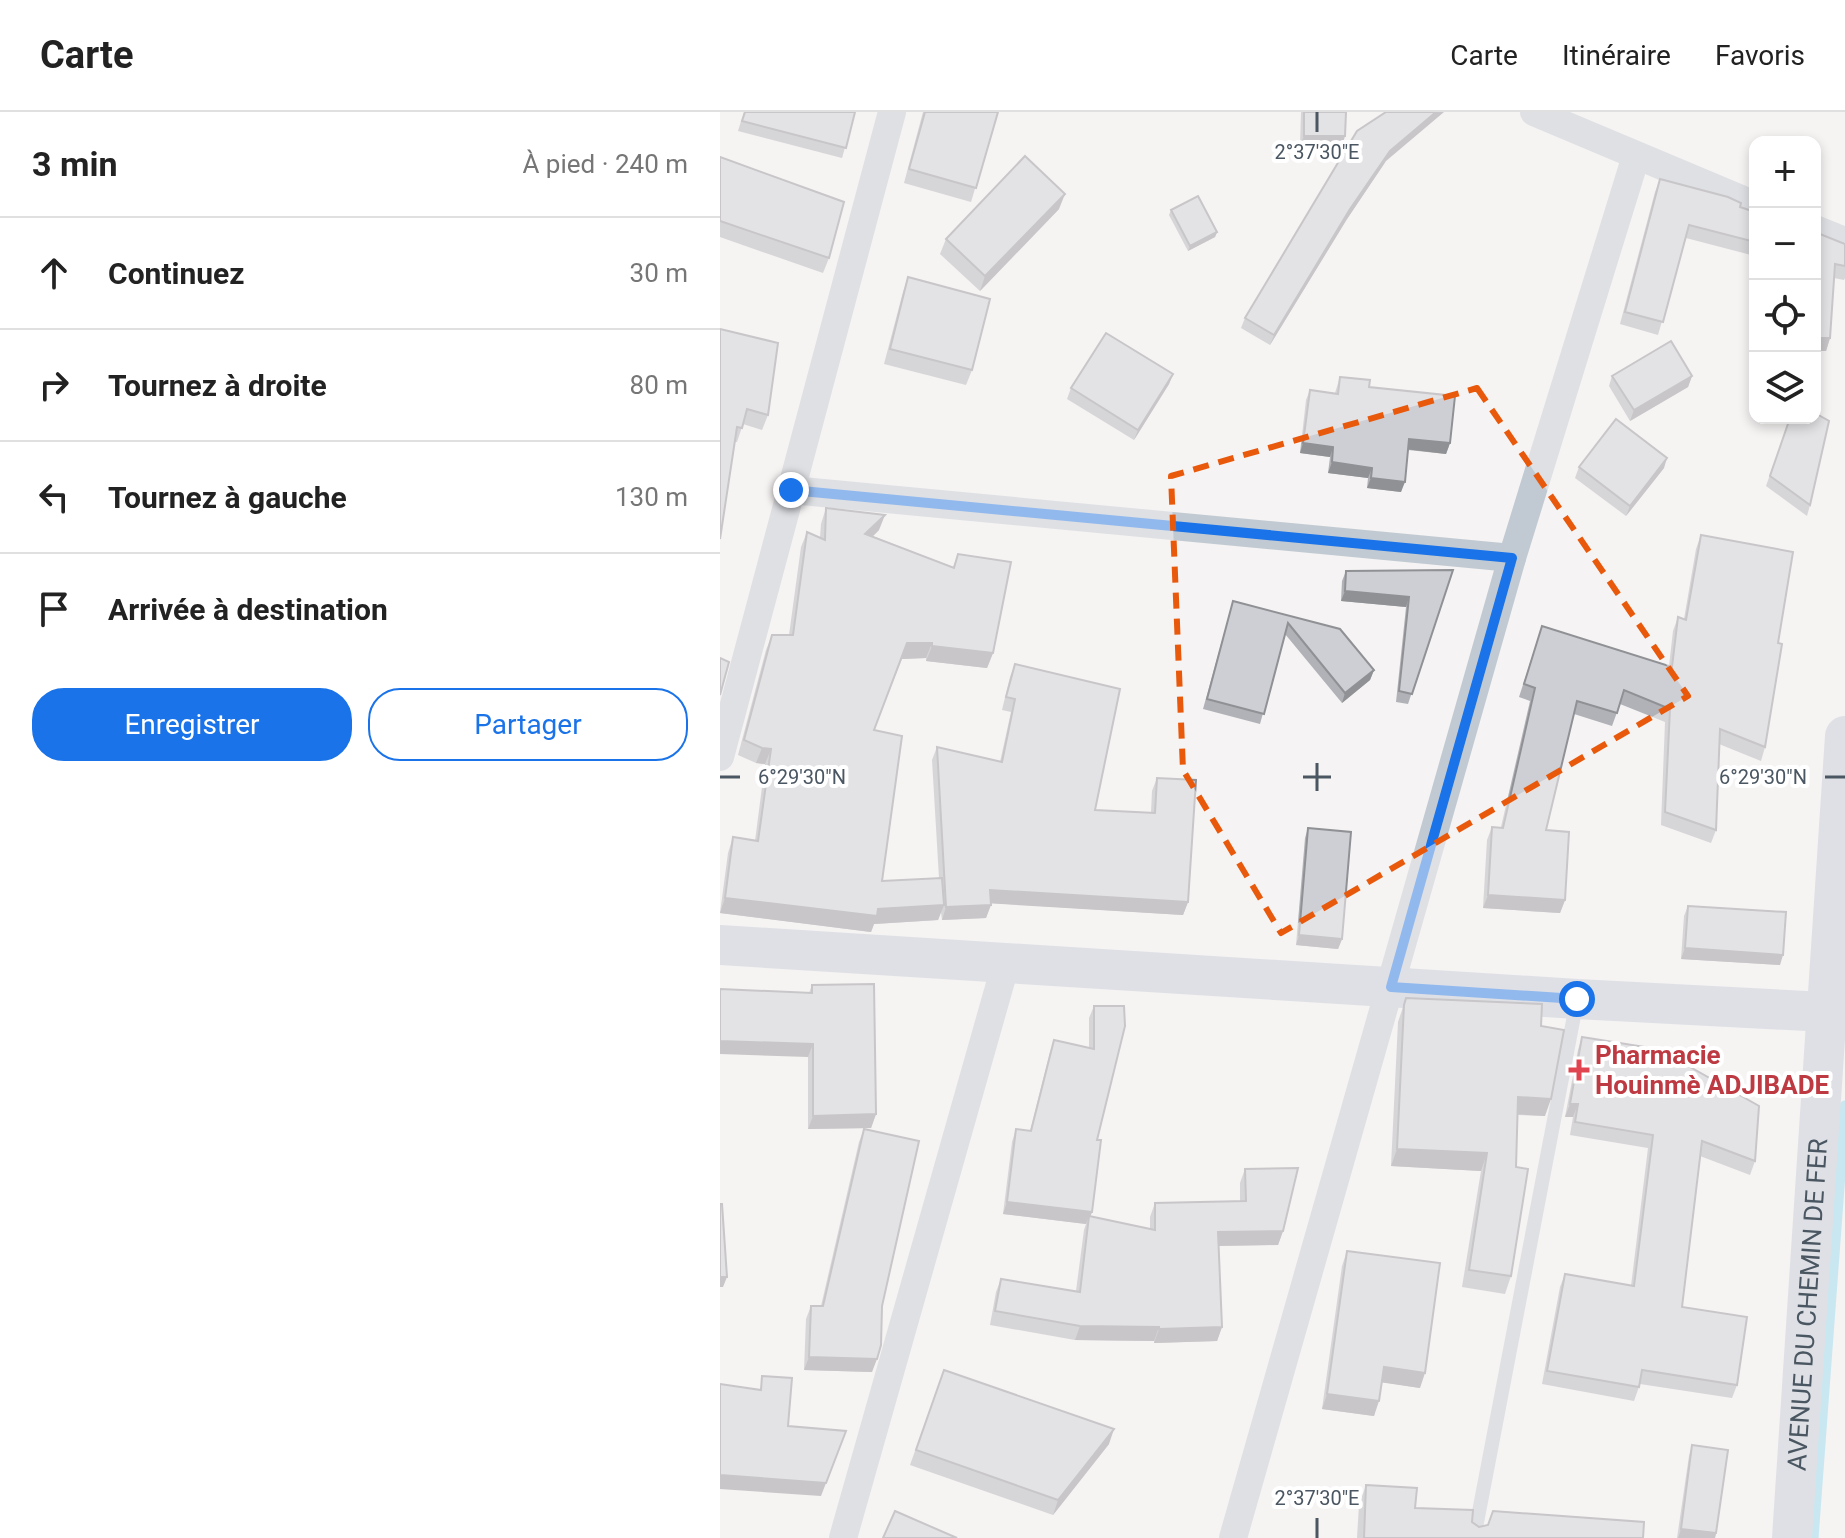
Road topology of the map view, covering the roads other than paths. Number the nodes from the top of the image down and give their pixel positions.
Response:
1 (892, 112) edge
2 (1534, 112) edge
3 (1636, 156) junction
4 (1749, 203) edge
5 (1821, 231) edge
6 (1845, 241) edge
7 (791, 490) junction
8 (1512, 558) junction
9 (1845, 736) edge
10 (720, 757) edge
11 (720, 945) edge
12 (1006, 963) junction
13 (1391, 987) junction
14 (1577, 999) junction
15 (1836, 1012) edge
16 (843, 1538) edge
17 (1233, 1538) edge
18 (1474, 1538) edge
19 (1792, 1538) edge

1 - 7 street
2 - 3 street
3 - 4 street
3 - 8 street
5 - 6 street
7 - 8 street
7 - 10 street
8 - 13 street
9 - 15 main road, AVENUE DU CHEMIN DE FER
11 - 12 main road
12 - 13 main road
12 - 16 street
13 - 14 main road
13 - 17 street
14 - 15 main road
14 - 18 lane
15 - 19 main road, AVENUE DU CHEMIN DE FER

